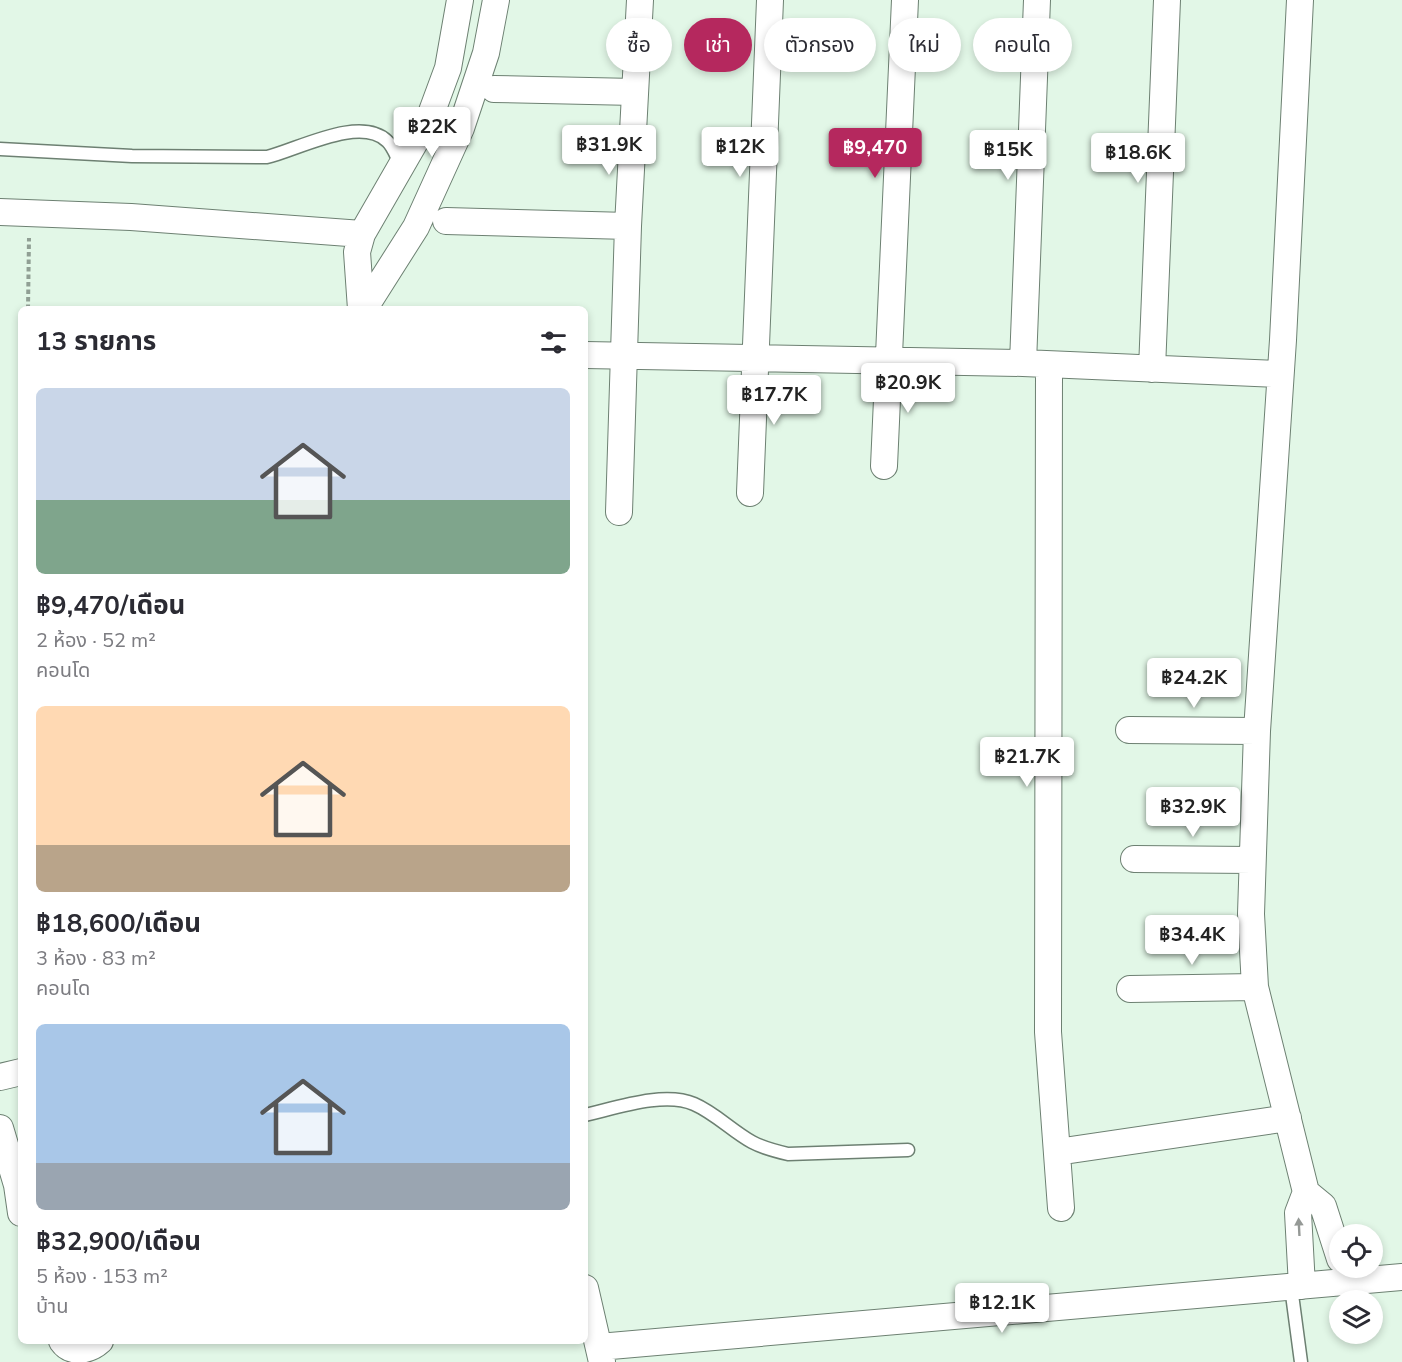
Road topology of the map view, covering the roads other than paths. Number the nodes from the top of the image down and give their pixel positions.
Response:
1 (460, 0) edge
2 (496, 0) edge
3 (640, 0) edge
4 (770, 0) edge
5 (905, 0) edge
6 (1037, 0) edge
7 (1167, 0) edge
8 (1300, 0) edge
9 (494, 89) dead end
10 (635, 92) junction
11 (0, 149) edge
12 (402, 167) junction
13 (0, 212) edge
14 (446, 221) dead end
15 (628, 226) junction
16 (362, 234) junction
17 (362, 306) edge
18 (364, 306) edge
19 (588, 355) edge
20 (622, 355) junction
21 (754, 358) junction
22 (889, 360) junction
23 (1023, 363) junction
24 (1049, 365) junction
25 (1152, 369) junction
26 (1280, 374) junction
27 (884, 466) dead end
28 (750, 493) dead end
29 (619, 512) dead end
30 (1129, 730) dead end
31 (1257, 731) junction
32 (1134, 859) dead end
33 (1252, 860) junction
34 (1255, 987) junction
35 (1130, 989) dead end
36 (18, 1073) edge
37 (0, 1077) edge
38 (588, 1114) edge
39 (1288, 1118) junction
40 (0, 1128) edge
41 (908, 1150) dead end
42 (1057, 1152) junction
43 (18, 1192) edge
44 (1306, 1192) junction
45 (1061, 1208) dead end
46 (1329, 1225) edge
47 (1329, 1274) edge
48 (1383, 1274) edge
49 (1402, 1277) edge
50 (1297, 1286) junction
51 (588, 1301) edge
52 (64, 1344) edge
53 (97, 1344) edge
54 (601, 1355) edge
55 (1301, 1362) edge

1 - 12 street
2 - 18 street
3 - 10 street
4 - 21 street
5 - 22 street
6 - 23 street
7 - 25 street
8 - 26 street
9 - 10 street
10 - 15 street
11 - 12 lane
12 - 16 street
13 - 16 street
14 - 15 street
15 - 20 street
16 - 17 street
19 - 20 street
20 - 21 street
20 - 29 street
21 - 22 street
21 - 28 street
22 - 23 street
22 - 27 street
23 - 24 street
24 - 25 street
24 - 42 street
25 - 26 street
26 - 31 street
30 - 31 street
31 - 33 street
32 - 33 street
33 - 34 street
34 - 35 street
34 - 39 street
36 - 37 street
38 - 41 lane
39 - 42 street
39 - 44 street
40 - 43 street
42 - 45 street
44 - 46 street
50 -> 44 street
47 - 50 street
48 - 49 street
50 - 54 street
50 - 55 lane
51 - 54 street
52 - 53 street

